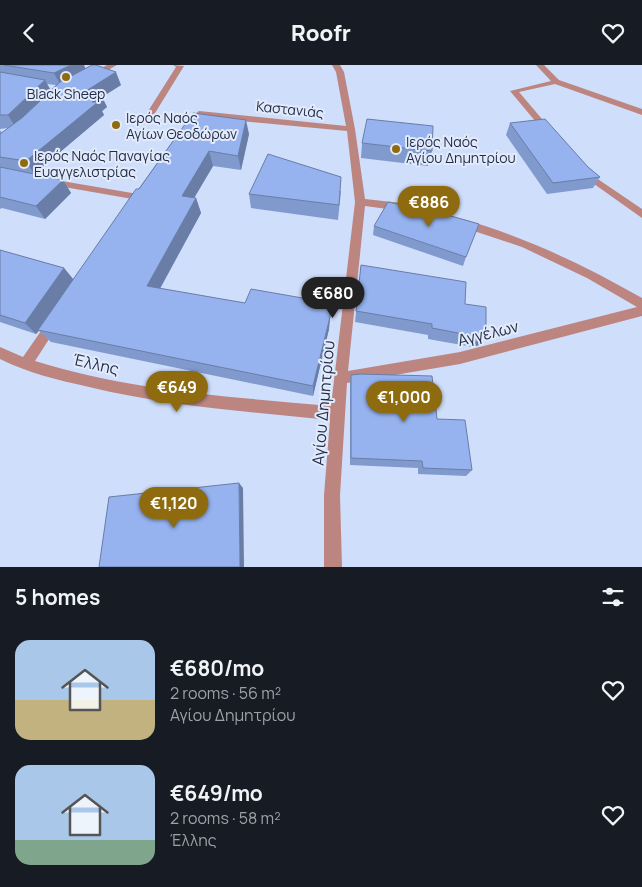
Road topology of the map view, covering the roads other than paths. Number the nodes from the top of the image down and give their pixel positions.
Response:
1 (114, 65) edge
2 (178, 65) edge
3 (336, 65) edge
4 (540, 65) edge
5 (556, 81) junction
6 (79, 83) edge
7 (642, 112) edge
8 (149, 116) dead end
9 (194, 117) edge
10 (351, 129) junction
11 (556, 140) edge
12 (574, 161) edge
13 (37, 179) edge
14 (138, 198) edge
15 (360, 202) junction
16 (414, 210) edge
17 (642, 214) edge
18 (450, 220) edge
19 (642, 304) edge
20 (62, 309) edge
21 (642, 311) edge
22 (0, 353) edge
23 (25, 365) junction
24 (340, 378) junction
25 (338, 414) junction
26 (333, 567) edge

1 - 6 street
2 - 8 street
3 - 10 street, Αγίου Δημητρίου
4 - 5 street
5 - 7 street
5 - 11 street
9 - 10 street, Καστανιάς
10 - 15 street, Αγίου Δημητρίου
12 - 17 street
13 - 14 street
15 - 16 street
15 - 24 street, Αγίου Δημητρίου
18 - 19 street
20 - 23 street
21 - 24 street, Αγγέλων
22 - 23 street, Έλλης
23 - 25 street, Έλλης
24 - 25 street, Αγίου Δημητρίου
25 - 26 street, Αγίου Δημητρίου

